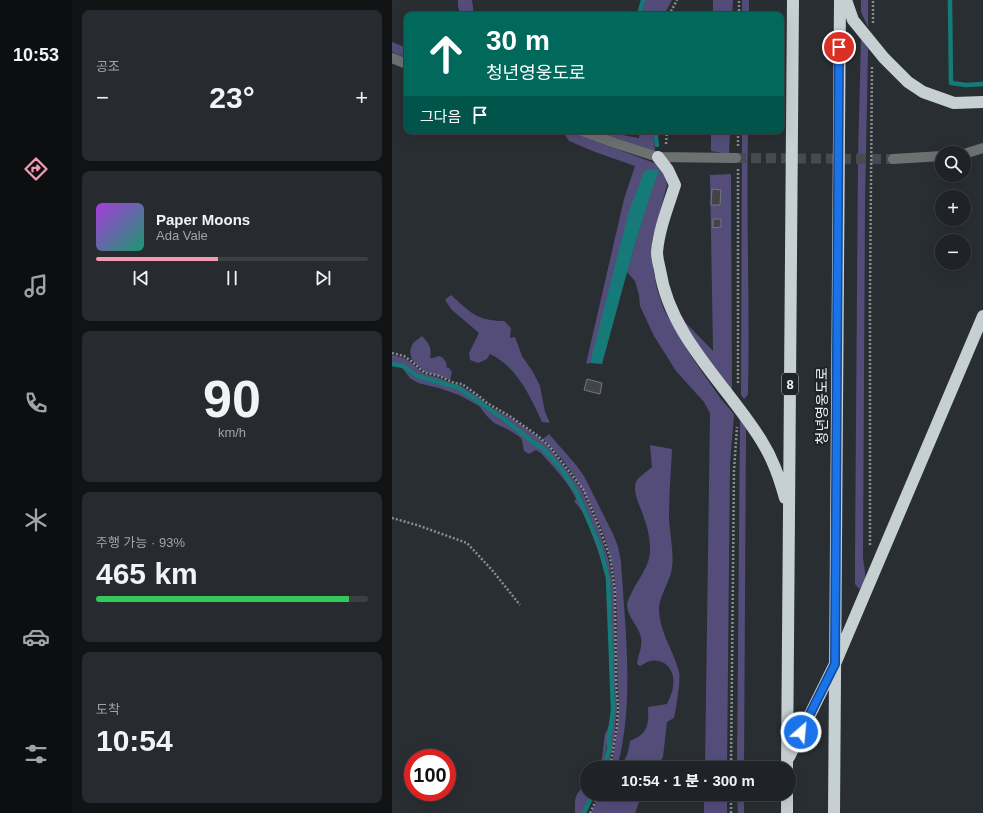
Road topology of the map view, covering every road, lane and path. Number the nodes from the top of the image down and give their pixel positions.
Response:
1 (677, 0) edge
2 (739, 0) edge
3 (793, 0) edge
4 (840, 0) edge
5 (846, 0) edge
6 (873, 0) edge
7 (671, 12) edge
8 (739, 12) edge
9 (872, 44) junction
10 (392, 58) edge
11 (404, 63) edge
12 (983, 102) edge
13 (590, 134) edge
14 (738, 134) edge
15 (983, 148) edge
16 (971, 152) edge
17 (658, 156) junction
18 (935, 156) edge
19 (737, 158) junction
20 (893, 159) tunnel mouth
21 (983, 316) edge
22 (392, 353) edge
23 (738, 384) dead end
24 (738, 408) junction
25 (789, 514) junction
26 (392, 518) edge
27 (870, 549) dead end
28 (520, 605) dead end
29 (835, 664) junction
30 (611, 761) edge
31 (731, 761) edge
32 (787, 761) edge
33 (788, 761) edge
34 (596, 801) edge
35 (731, 801) edge
36 (787, 801) edge
37 (590, 813) edge
38 (731, 813) edge
39 (787, 813) edge
40 (834, 813) edge

1 - 7 path
2 - 8 path
3 - 25 highway, 8
4 - 29 highway, 청년영웅도로
5 - 9 highway
6 - 9 path
9 - 12 highway
9 - 27 path
10 - 11 street
13 - 17 street
14 - 19 path
15 - 16 street
17 - 19 street
17 - 24 highway
18 - 20 street
19 - 23 path
21 - 29 highway
22 - 30 path
24 - 25 highway
24 - 31 path
25 - 32 highway, 8
26 - 28 path
29 - 33 highway
29 - 40 highway, 청년영웅도로
34 - 37 path
35 - 38 path
36 - 39 highway

